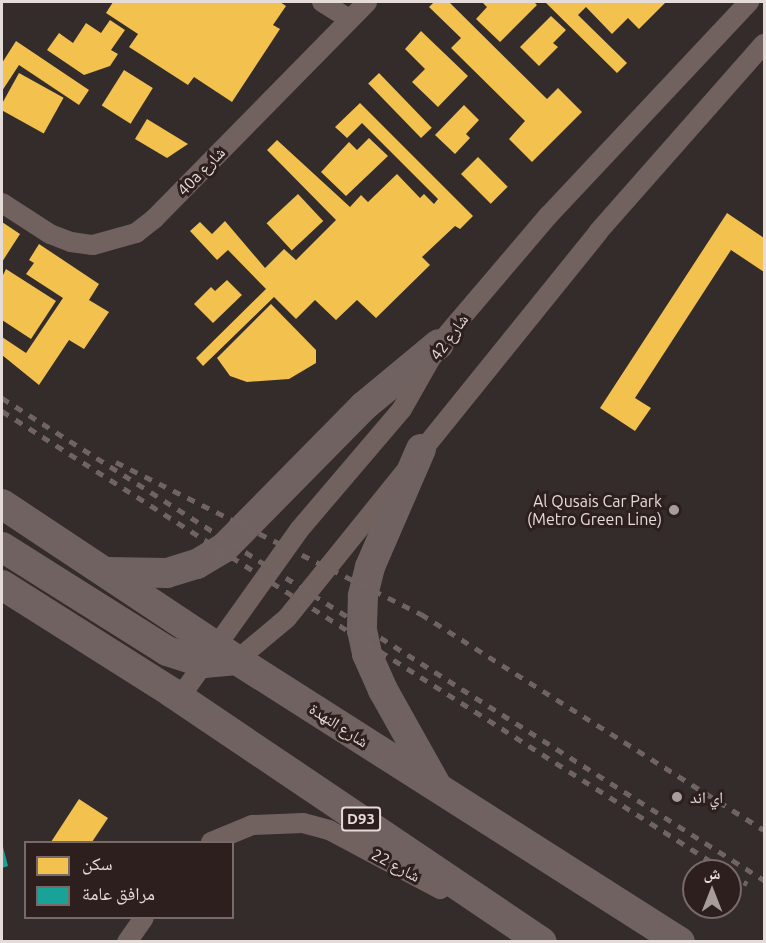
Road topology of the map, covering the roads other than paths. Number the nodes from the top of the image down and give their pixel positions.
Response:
1 (322, 2) edge
2 (367, 2) edge
3 (749, 2) edge
4 (349, 19) junction
5 (765, 44) edge
6 (2, 203) edge
7 (440, 344) junction
8 (422, 449) junction
9 (2, 504) edge
10 (2, 547) edge
11 (102, 571) junction
12 (2, 585) edge
13 (219, 656) junction
14 (180, 698) junction
15 (437, 788) junction
16 (216, 841) edge
17 (143, 919) edge
18 (127, 942) edge
19 (541, 942) edge
20 (680, 942) edge

1 - 4 street
2 - 4 street, 40a شارع
3 - 7 street, شارع 42
4 - 6 street, 40a شارع
5 - 8 street, شارع 42
7 - 11 main road
7 - 13 street, شارع 42
8 - 13 street, شارع 42
8 - 15 main road
9 - 11 main road, شارع النهدة
10 - 13 main road
11 - 13 main road, شارع النهدة
12 - 14 main road, D93
13 - 14 street, شارع 42
13 - 15 main road, شارع النهدة
14 - 19 main road, D93
15 - 20 main road, شارع النهدة
16 - 19 street, شارع 22
17 - 18 street

